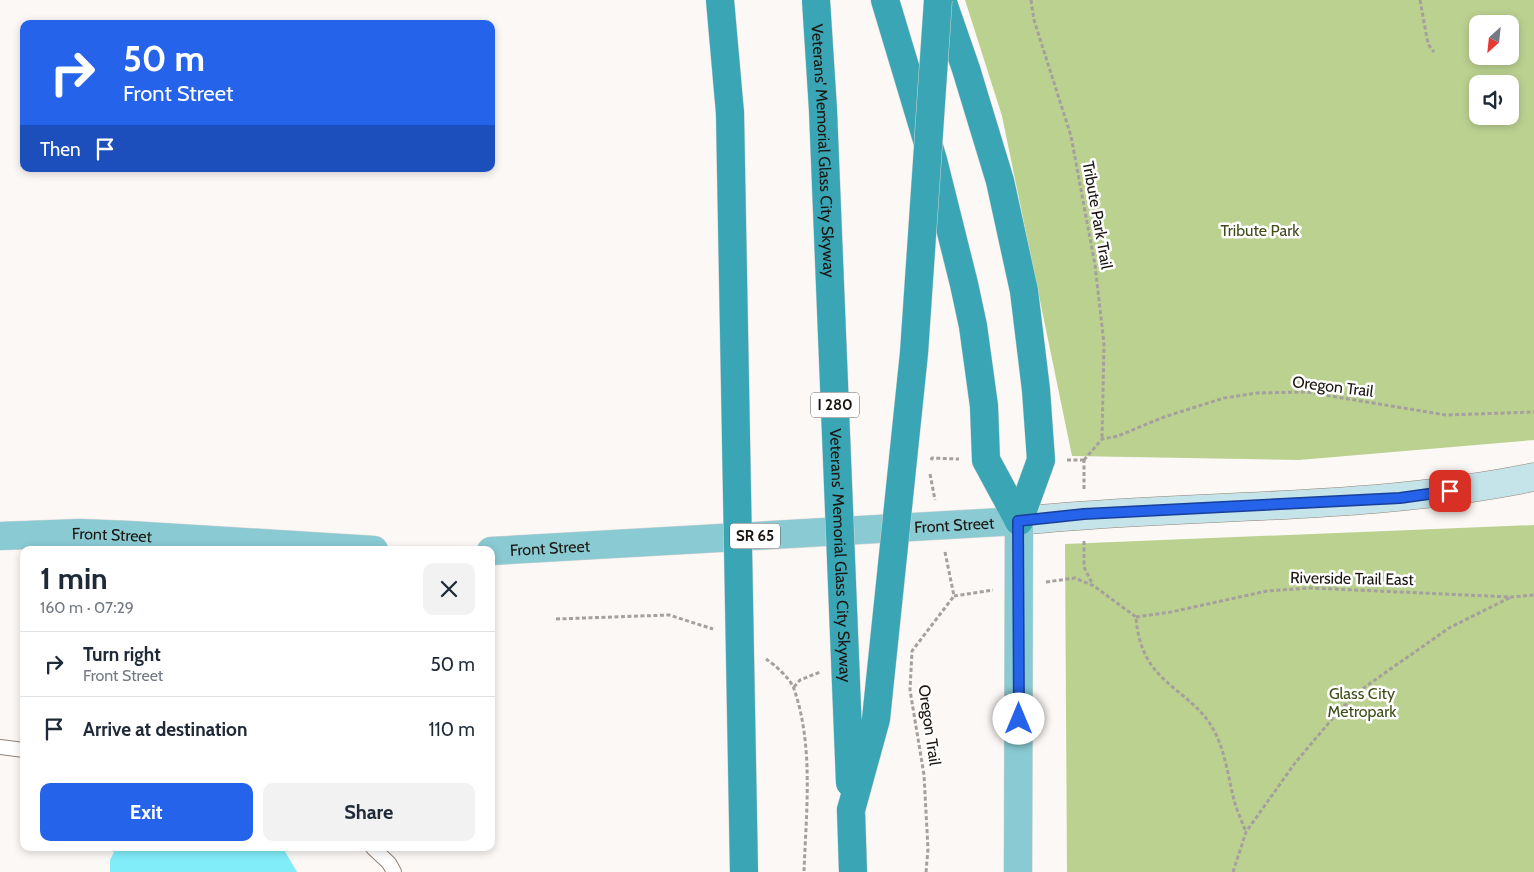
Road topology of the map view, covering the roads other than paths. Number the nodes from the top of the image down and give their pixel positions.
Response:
1 (720, 0) edge
2 (816, 0) edge
3 (885, 0) edge
4 (940, 0) edge
5 (1534, 477) edge
6 (1018, 521) junction
7 (0, 536) edge
8 (309, 546) edge
9 (495, 551) edge
10 (0, 747) edge
11 (20, 750) edge
12 (851, 810) junction
13 (376, 851) edge
14 (394, 872) edge
15 (744, 872) edge
16 (853, 872) edge
17 (1018, 872) edge

1 - 15 highway, bridge
2 - 12 highway, Veterans' Memorial Glass City Skyway / I 280, bridge
3 - 6 highway
4 - 6 highway
4 - 12 highway, bridge
5 - 6 main road, Front Street
6 - 9 main road, Front Street / SR 65
6 - 17 main road
7 - 8 main road, Front Street
10 - 11 lane
12 - 16 highway, Veterans' Memorial Glass City Skyway / I 280
13 - 14 lane

